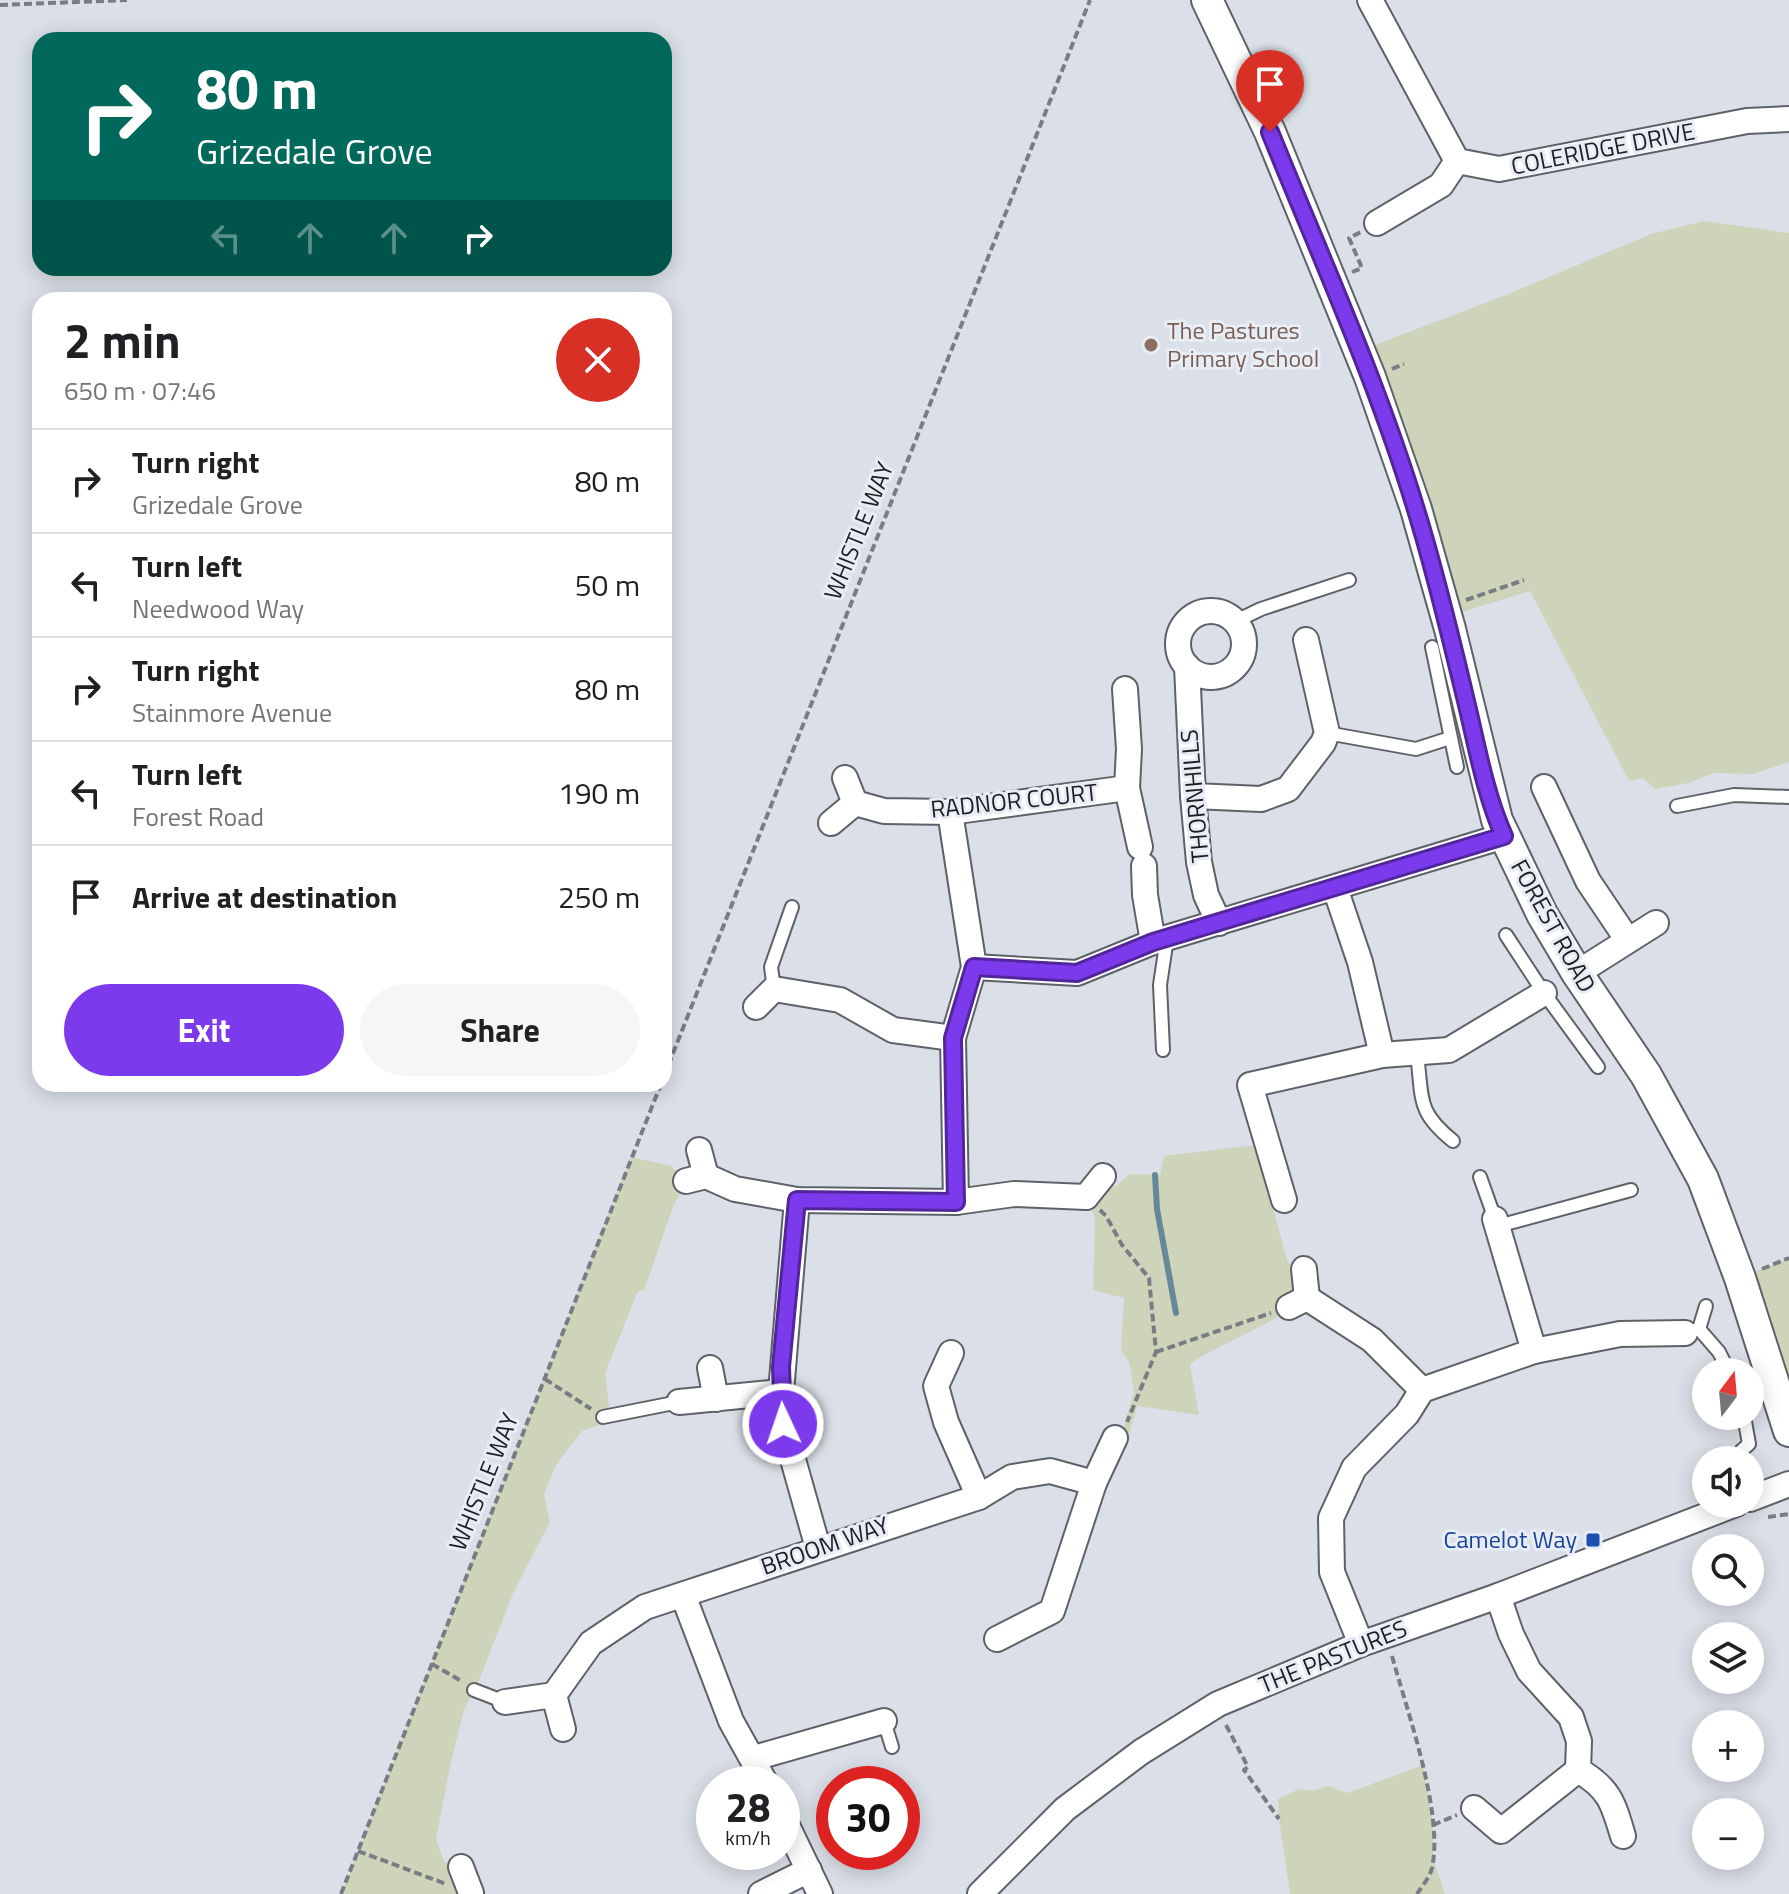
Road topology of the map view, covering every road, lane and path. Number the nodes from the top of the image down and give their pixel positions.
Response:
1 (127, 0) edge
2 (1090, 0) edge
3 (1207, 0) edge
4 (1371, 0) edge
5 (0, 5) edge
6 (1789, 119) edge
7 (1457, 161) junction
8 (1377, 223) joint
9 (1331, 283) junction
10 (1349, 580) dead end
11 (1524, 580) dead end
12 (1444, 608) junction
13 (1236, 621) junction
14 (1306, 640) dead end
15 (1432, 647) dead end
16 (1187, 666) junction
17 (1125, 689) dead end
18 (1327, 733) junction
19 (1450, 738) junction
20 (1457, 767) dead end
21 (845, 778) dead end
22 (1544, 787) dead end
23 (1127, 788) junction
24 (1193, 796) junction
25 (1789, 797) edge
26 (855, 803) junction
27 (1677, 806) dead end
28 (950, 812) junction
29 (831, 823) dead end
30 (1504, 836) junction
31 (1335, 888) junction
32 (792, 907) dead end
33 (1219, 923) junction
34 (1656, 923) dead end
35 (1506, 935) dead end
36 (1627, 939) junction
37 (1160, 940) junction
38 (974, 967) junction
39 (1577, 973) junction
40 (774, 989) junction
41 (1544, 993) junction
42 (756, 1007) dead end
43 (953, 1038) junction
44 (1163, 1050) dead end
45 (1382, 1055) junction
46 (1417, 1055) junction
47 (672, 1056) edge
48 (1598, 1067) dead end
49 (658, 1092) edge
50 (1453, 1141) dead end
51 (699, 1150) dead end
52 (1103, 1176) dead end
53 (1480, 1177) dead end
54 (1631, 1190) dead end
55 (797, 1200) junction
56 (1284, 1200) dead end
57 (956, 1202) junction
58 (1090, 1207) junction
59 (1496, 1222) junction
60 (1304, 1269) dead end
61 (1298, 1303) junction
62 (1706, 1306) dead end
63 (1692, 1331) junction
64 (1534, 1351) junction
65 (1156, 1352) junction
66 (951, 1353) dead end
67 (1722, 1358) edge
68 (710, 1368) dead end
69 (544, 1378) junction
70 (1422, 1390) junction
71 (781, 1392) junction
72 (716, 1399) junction
73 (679, 1402) joint
74 (603, 1417) joint
75 (1789, 1431) edge
76 (1115, 1438) joint
77 (1094, 1483) junction
78 (1789, 1484) edge
79 (979, 1497) junction
80 (1764, 1502) edge
81 (1764, 1510) edge
82 (1789, 1514) edge
83 (1700, 1518) edge
84 (818, 1548) junction
85 (683, 1595) junction
86 (1498, 1596) junction
87 (1385, 1635) junction
88 (997, 1639) dead end
89 (1361, 1644) junction
90 (431, 1664) junction
91 (474, 1690) joint
92 (554, 1695) junction
93 (505, 1702) joint
94 (1218, 1704) junction
95 (884, 1721) joint
96 (563, 1729) dead end
97 (892, 1747) dead end
98 (754, 1758) junction
99 (758, 1766) edge
100 (1578, 1770) junction
101 (1474, 1808) dead end
102 (1279, 1819) dead end
103 (1623, 1836) dead end
104 (358, 1851) junction
105 (800, 1852) edge
106 (461, 1867) dead end
107 (809, 1870) junction
108 (341, 1894) edge
109 (474, 1894) edge
110 (761, 1894) edge
111 (820, 1894) edge
112 (980, 1894) edge
113 (1417, 1894) edge

1 - 5 path
2 - 47 path, WHISTLE WAY
3 - 9 street, FOREST ROAD
4 - 7 street
6 - 7 street, COLERIDGE DRIVE
7 - 8 street
8 - 9 path
9 - 12 street, FOREST ROAD
10 - 13 lane
11 - 12 path
12 - 30 street, FOREST ROAD
13 - 16 street, THORNHILLS
13 - 16 street
14 - 18 street
15 - 19 lane
16 - 24 street, THORNHILLS
17 - 23 street
18 - 19 lane
18 - 24 street
19 - 20 lane
21 - 26 street
22 - 36 street
23 - 28 street, RADNOR COURT
23 - 37 street
24 - 33 street, THORNHILLS
25 - 27 lane
26 - 28 street, RADNOR COURT
26 - 29 street
28 - 38 street
30 - 31 street
30 - 39 street, FOREST ROAD
31 - 33 street
31 - 45 street
32 - 40 lane
33 - 37 street
34 - 36 street
35 - 41 lane
36 - 39 street
37 - 38 street
37 - 44 lane
38 - 43 street
39 - 75 street, FOREST ROAD
40 - 42 street
40 - 43 street
41 - 46 street
41 - 48 lane
43 - 57 street
45 - 46 street
45 - 56 street
46 - 50 lane
49 - 69 path, WHISTLE WAY
51 - 55 street
52 - 58 street
53 - 59 lane
54 - 59 lane
55 - 57 street
55 - 71 street
57 - 58 street
58 - 65 path
59 - 64 street
60 - 61 street
61 - 65 path
61 - 70 street
62 - 63 lane
63 - 64 street
63 - 67 lane
64 - 70 street
65 - 76 path
66 - 79 street
68 - 72 street
69 - 74 path
69 - 90 path, WHISTLE WAY
70 - 89 street
71 - 72 street
71 - 84 street
72 - 73 street
73 - 74 lane
76 - 77 street
77 - 79 street, BROOM WAY
77 - 88 street
78 - 80 street
79 - 84 street, BROOM WAY
81 - 82 path
83 - 86 street, THE PASTURES
84 - 85 street, BROOM WAY
85 - 92 street, BROOM WAY
85 - 98 street
86 - 87 street, THE PASTURES
86 - 100 street
87 - 89 street, THE PASTURES
87 - 113 path
89 - 94 street, THE PASTURES
90 - 91 path
90 - 104 path, WHISTLE WAY
91 - 93 lane
92 - 93 street
92 - 96 street
94 - 102 path
94 - 112 street, THE PASTURES
95 - 97 lane
95 - 98 street
98 - 99 street
100 - 101 street
100 - 103 street
104 - 108 path, WHISTLE WAY
104 - 109 path
105 - 107 street
106 - 109 street
107 - 110 street
107 - 111 street

